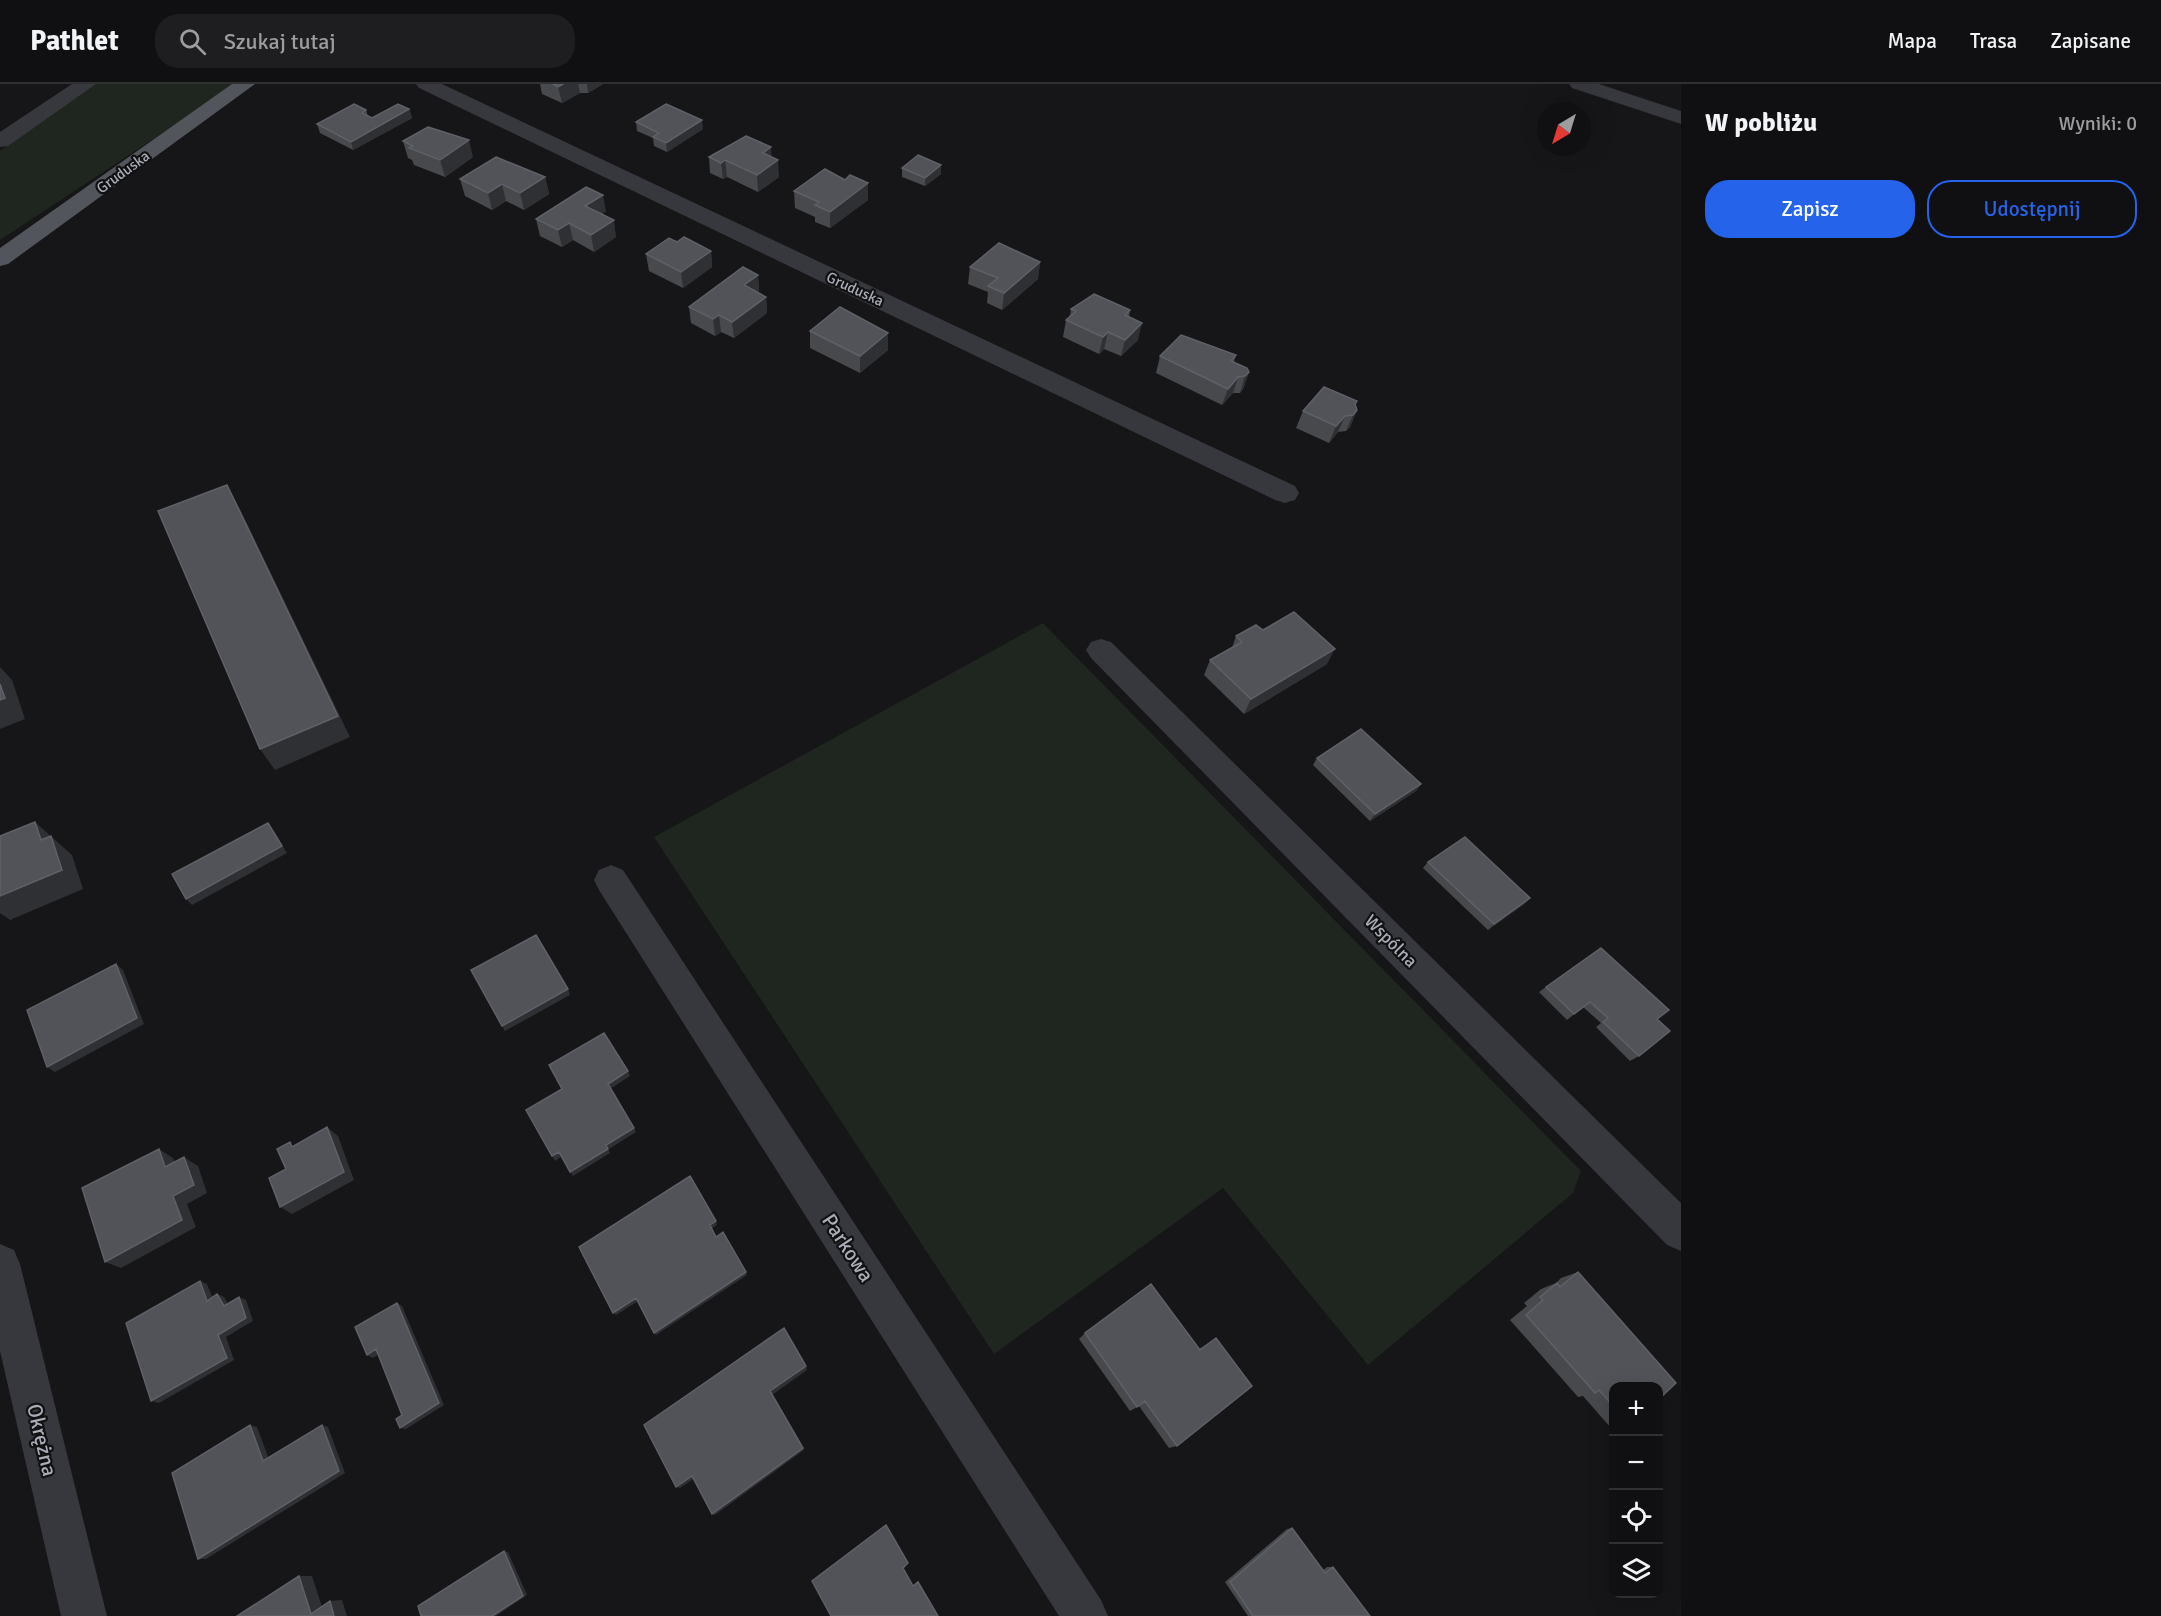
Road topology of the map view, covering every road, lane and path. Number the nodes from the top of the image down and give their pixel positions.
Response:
1 (86, 84) edge
2 (245, 84) edge
3 (426, 84) edge
4 (1579, 84) edge
5 (1681, 118) edge
6 (0, 141) edge
7 (0, 259) edge
8 (1285, 494) dead end
9 (1101, 650) dead end
10 (611, 880) dead end
11 (1681, 1231) edge
12 (0, 1264) edge
13 (84, 1616) edge
14 (1085, 1616) edge

1 - 6 street
2 - 7 main road, Gruduska
3 - 8 street, Gruduska
4 - 5 street
9 - 11 street, Wspólna
10 - 14 street, Parkowa
12 - 13 street, Okrężna

